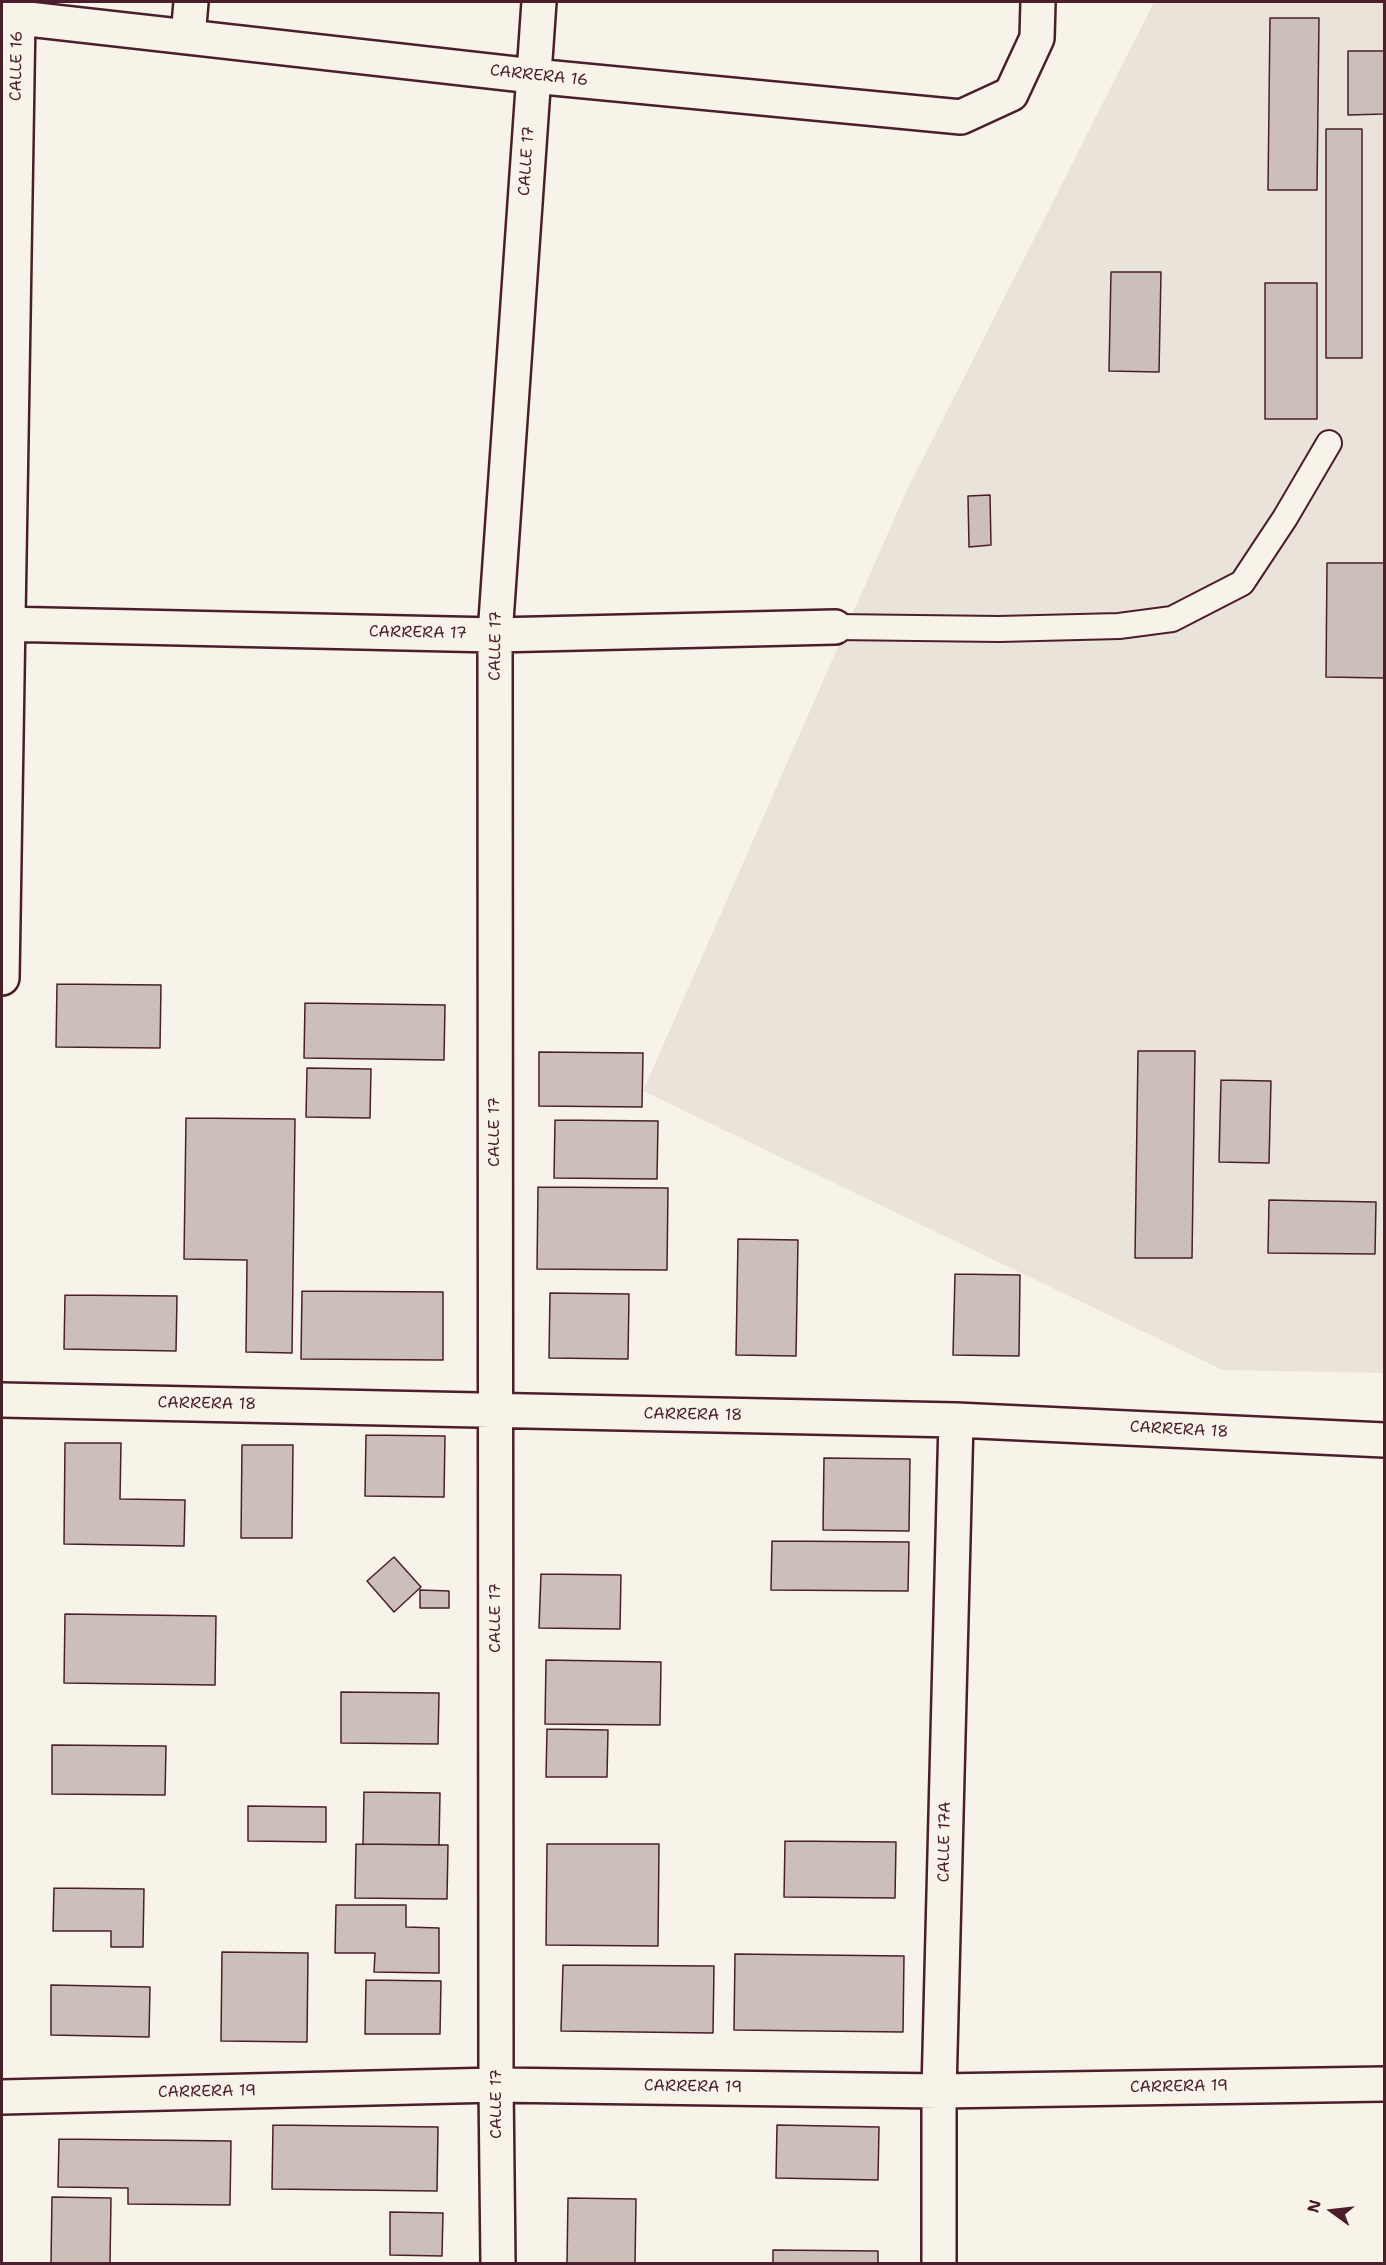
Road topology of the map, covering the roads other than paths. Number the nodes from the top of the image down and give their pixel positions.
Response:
1 (191, 2) edge
2 (539, 2) edge
3 (1038, 2) edge
4 (10, 16) edge
5 (188, 37) junction
6 (533, 76) junction
7 (1329, 442) dead end
8 (5, 624) edge
9 (835, 627) joint
10 (495, 635) junction
11 (2, 978) edge
12 (2, 1400) edge
13 (495, 1411) junction
14 (956, 1420) junction
15 (1384, 1440) edge
16 (1384, 2084) edge
17 (496, 2085) junction
18 (939, 2091) junction
19 (2, 2097) edge
20 (498, 2264) edge
21 (939, 2264) edge

1 - 5 street
2 - 6 street, CALLE 17
3 - 6 street, CARRERA 16
4 - 5 street, CARRERA 16
4 - 8 street, CALLE 16
5 - 6 street, CARRERA 16
6 - 10 street, CALLE 17
7 - 9 lane
8 - 10 street, CARRERA 17
8 - 11 street, CALLE 16
9 - 10 street, CARRERA 17
10 - 13 street, CALLE 17
12 - 13 street, CARRERA 18
13 - 14 street, CARRERA 18
13 - 17 street, CALLE 17
14 - 15 street, CARRERA 18
14 - 18 street, CALLE 17A
16 - 18 street, CARRERA 19
17 - 18 street, CARRERA 19
17 - 19 street, CARRERA 19
17 - 20 street, CALLE 17
18 - 21 street, CALLE 17A

